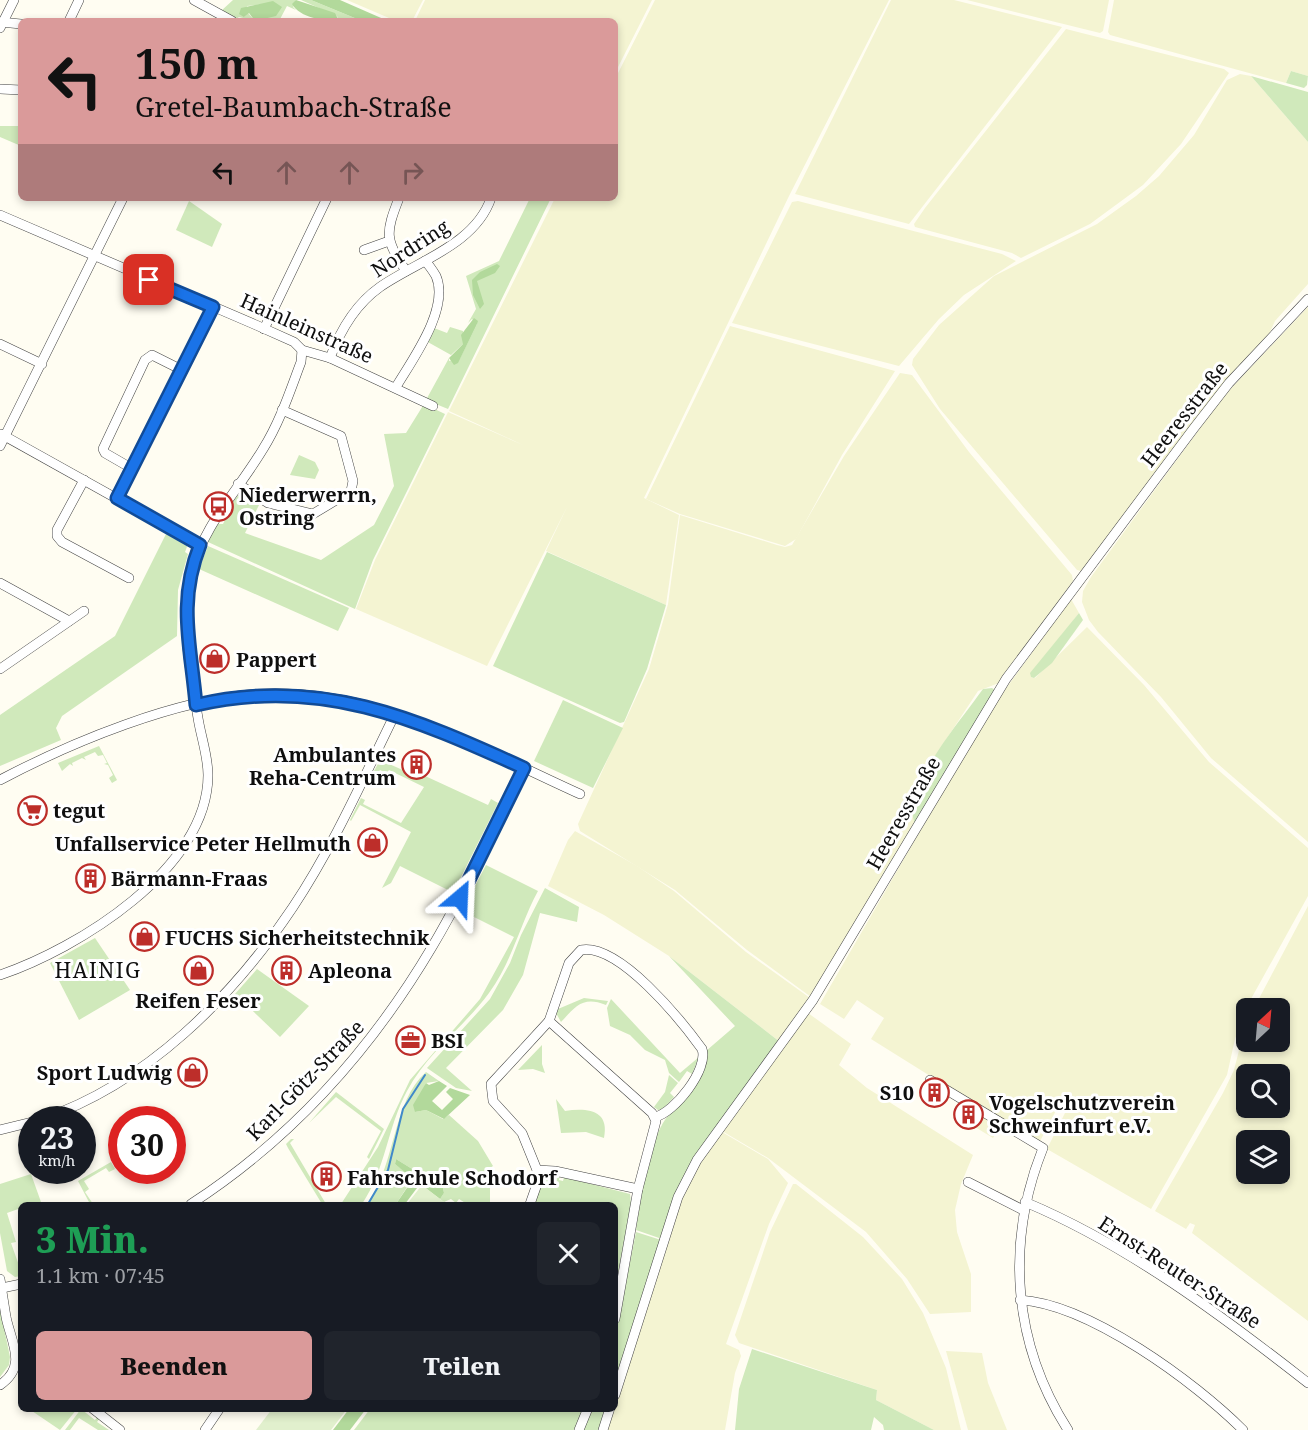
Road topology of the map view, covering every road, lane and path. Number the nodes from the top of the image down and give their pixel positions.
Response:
1 (14, 0) edge
2 (79, 0) edge
3 (194, 0) edge
4 (214, 12) junction
5 (70, 18) edge
6 (211, 18) edge
7 (226, 18) edge
8 (1, 24) edge
9 (18, 24) edge
10 (0, 89) edge
11 (18, 90) edge
12 (122, 201) edge
13 (326, 201) edge
14 (398, 201) edge
15 (489, 201) edge
16 (0, 215) edge
17 (389, 241) junction
18 (364, 250) dead end
19 (95, 255) junction
20 (425, 261) junction
21 (406, 272) junction
22 (1308, 299) edge
23 (213, 307) junction
24 (264, 328) junction
25 (0, 344) edge
26 (302, 350) junction
27 (330, 358) junction
28 (42, 364) junction
29 (180, 369) junction
30 (396, 387) junction
31 (433, 406) dead end
32 (282, 410) junction
33 (3, 435) edge
34 (0, 446) edge
35 (131, 468) junction
36 (84, 480) junction
37 (238, 484) junction
38 (117, 498) junction
39 (200, 545) junction
40 (129, 578) dead end
41 (0, 583) edge
42 (84, 611) dead end
43 (69, 621) junction
44 (1, 667) edge
45 (196, 705) junction
46 (395, 714) junction
47 (524, 768) junction
48 (0, 780) edge
49 (580, 794) dead end
50 (0, 975) edge
51 (549, 1022) junction
52 (930, 1080) dead end
53 (74, 1106) edge
54 (654, 1115) junction
55 (18, 1126) edge
56 (0, 1130) edge
57 (537, 1170) junction
58 (968, 1182) dead end
59 (638, 1189) junction
60 (194, 1202) edge
61 (531, 1202) edge
62 (1024, 1206) junction
63 (1, 1284) edge
64 (18, 1284) edge
65 (1020, 1300) junction
66 (618, 1302) edge
67 (18, 1354) edge
68 (18, 1360) edge
69 (1308, 1383) edge
70 (0, 1385) edge
71 (618, 1386) edge
72 (97, 1412) edge
73 (217, 1412) edge
74 (586, 1412) edge
75 (609, 1412) edge
76 (120, 1430) edge
77 (205, 1430) edge
78 (579, 1430) edge
79 (603, 1430) edge
80 (1068, 1430) edge
81 (1243, 1430) edge

1 - 8 street
2 - 5 street
3 - 4 street
4 - 6 street
4 - 7 street
8 - 9 street
10 - 11 street
12 - 19 street
13 - 24 street
14 - 17 street
15 - 20 street, Nordring
16 - 19 street, Hainleinstraße
17 - 18 street
17 - 21 street
19 - 23 street, Hainleinstraße
19 - 28 street
20 - 21 street, Nordring
20 - 30 street
21 - 27 street, Nordring
22 - 71 street, Heeresstraße
23 - 24 street, Hainleinstraße
23 - 29 street
24 - 26 street, Hainleinstraße
25 - 28 street
26 - 27 street, Hainleinstraße
26 - 32 street
27 - 30 street, Hainleinstraße
28 - 33 street
29 - 35 street
29 - 35 street
30 - 31 street, Hainleinstraße
32 - 37 street
32 - 37 street
33 - 34 street
33 - 36 street
35 - 38 street
36 - 38 street
36 - 40 street
37 - 39 street
38 - 39 street
39 - 45 street
41 - 43 street
42 - 43 street
43 - 44 street
45 - 46 street
45 - 48 street
45 - 50 street
46 - 47 street
46 - 53 street
47 - 49 street
47 - 60 street, Karl-Götz-Straße
51 - 54 street
51 - 54 street
51 - 57 street
52 - 62 street
54 - 59 street
55 - 56 street
57 - 59 street
57 - 61 street
58 - 62 street, Ernst-Reuter-Straße
59 - 66 street
62 - 65 street
62 - 69 street, Ernst-Reuter-Straße
63 - 64 street
63 - 67 street
65 - 80 street
65 - 81 street
68 - 70 street
72 - 76 street
73 - 77 street
74 - 78 street
75 - 79 street

